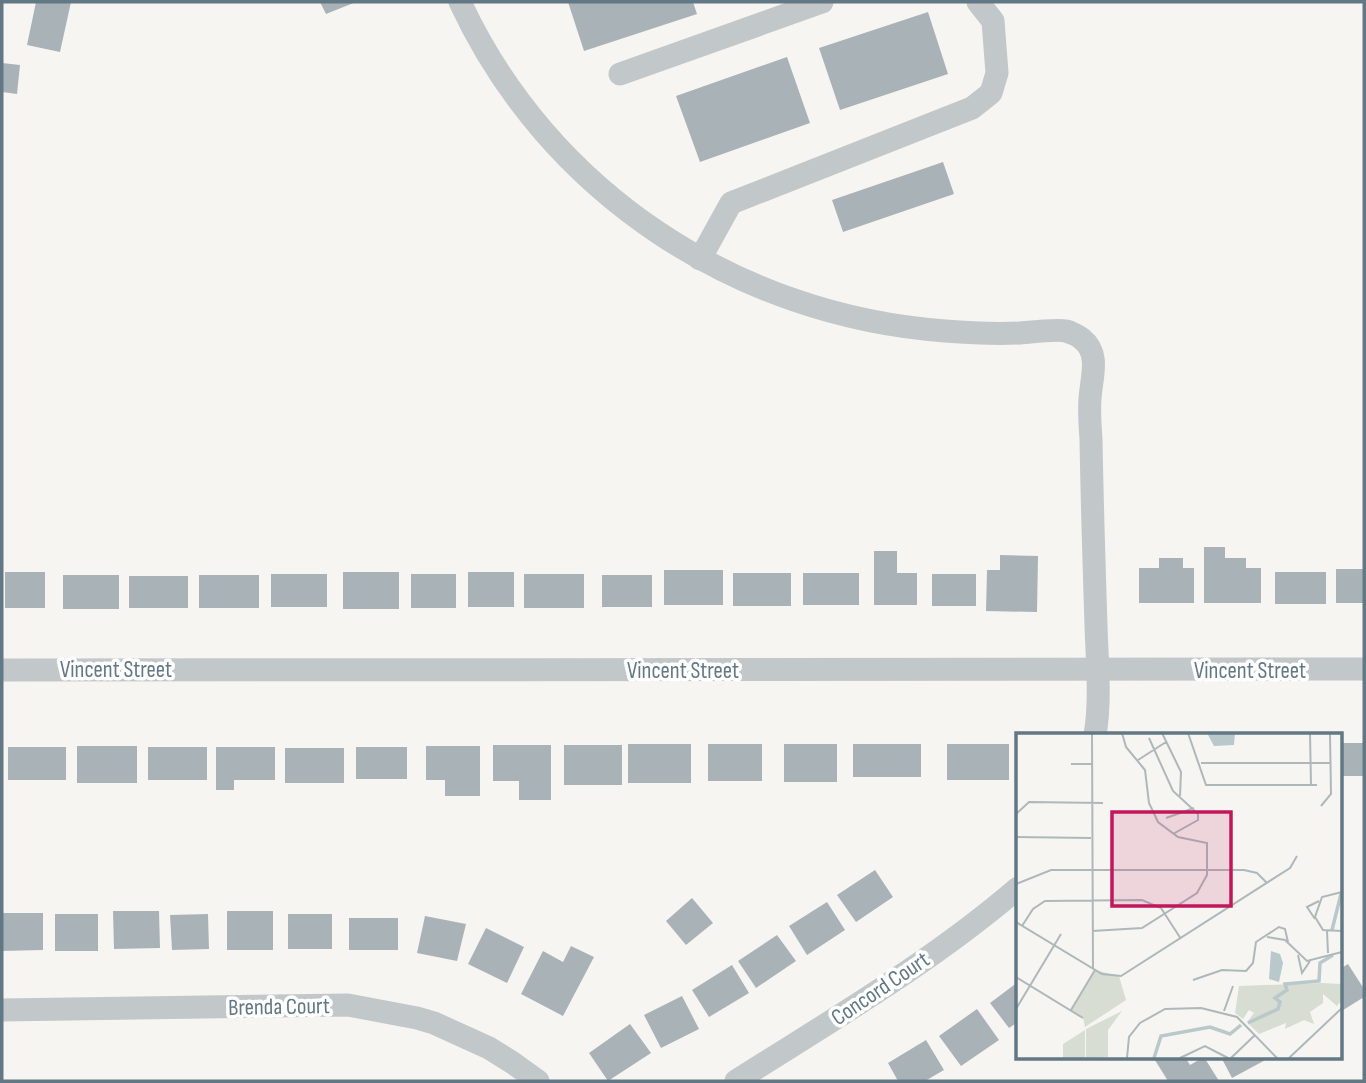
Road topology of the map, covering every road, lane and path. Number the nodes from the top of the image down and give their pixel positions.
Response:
1 (460, 2) edge
2 (822, 2) edge
3 (978, 2) edge
4 (620, 74) dead end
5 (700, 259) junction
6 (1364, 669) edge
7 (2, 670) edge
8 (1097, 670) junction
9 (1095, 733) edge
10 (1016, 890) edge
11 (2, 1010) edge
12 (538, 1081) edge
13 (736, 1081) edge

1 - 5 street
2 - 4 street
3 - 5 street
5 - 8 street
6 - 8 street, Vincent Street
7 - 8 street, Vincent Street
8 - 9 street
10 - 13 street, Concord Court
11 - 12 street, Brenda Court

